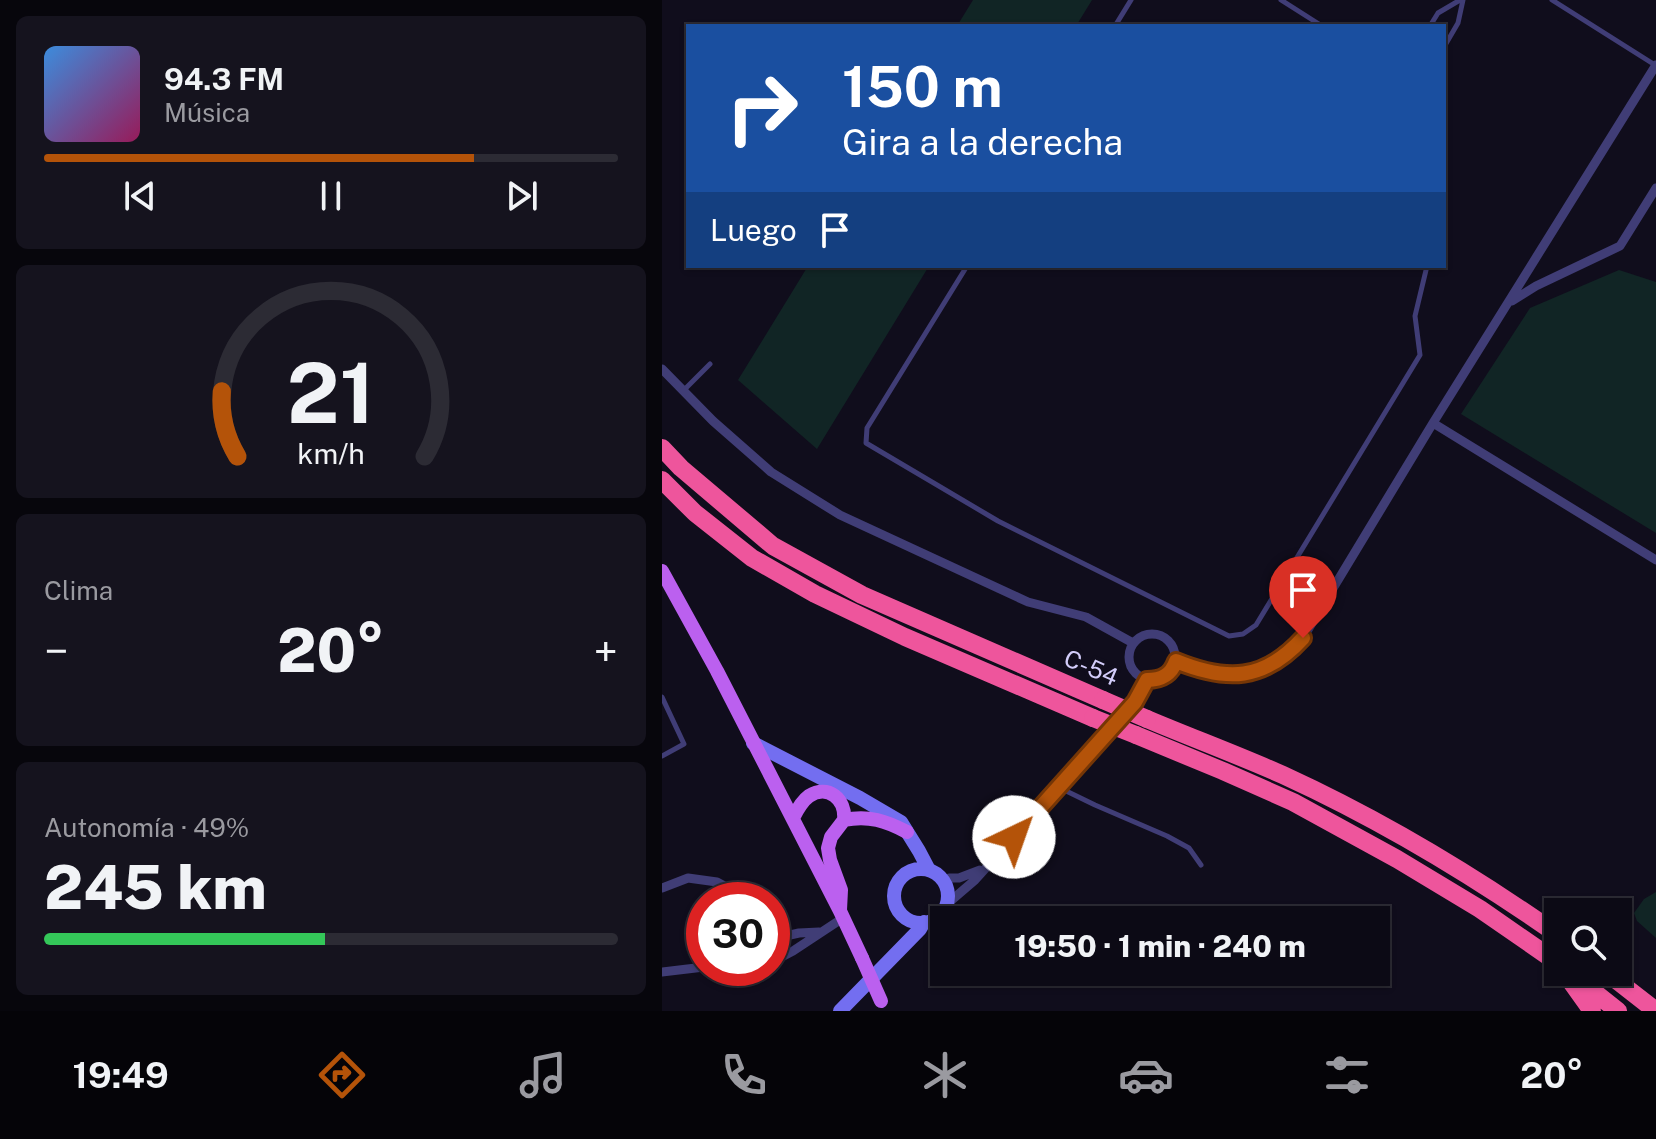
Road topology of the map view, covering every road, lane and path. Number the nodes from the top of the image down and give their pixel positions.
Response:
1 (1131, 0) edge
2 (1281, 0) edge
3 (1462, 0) edge
4 (1552, 0) edge
5 (1116, 24) edge
6 (1319, 24) edge
7 (1431, 24) edge
8 (1446, 44) edge
9 (1656, 66) edge
10 (1656, 188) edge
11 (966, 268) edge
12 (1427, 268) edge
13 (1509, 303) junction
14 (710, 364) dead end
15 (662, 369) edge
16 (682, 391) junction
17 (1433, 423) junction
18 (662, 448) edge
19 (662, 480) edge
20 (1656, 560) edge
21 (662, 571) edge
22 (1133, 643) junction
23 (1176, 661) junction
24 (1147, 680) junction
25 (662, 697) edge
26 (753, 743) junction
27 (662, 756) edge
28 (1059, 787) junction
29 (793, 818) junction
30 (844, 820) junction
31 (911, 838) junction
32 (1201, 865) dead end
33 (983, 869) junction
34 (929, 870) junction
35 (906, 874) junction
36 (943, 881) junction
37 (717, 882) edge
38 (662, 888) edge
39 (947, 904) junction
40 (842, 914) junction
41 (903, 916) junction
42 (924, 922) junction
43 (1544, 926) edge
44 (819, 932) junction
45 (790, 935) edge
46 (897, 952) junction
47 (790, 953) edge
48 (1544, 954) edge
49 (686, 969) edge
50 (662, 972) edge
51 (1632, 984) edge
52 (1573, 986) edge
53 (1587, 986) edge
54 (1624, 986) edge
55 (1656, 996) edge
56 (884, 1006) edge
57 (840, 1011) edge
58 (1592, 1011) edge
59 (1618, 1011) edge
60 (1656, 1011) edge

1 - 5 lane
2 - 6 lane
3 - 7 lane
3 - 8 lane
4 - 9 lane
9 - 13 street
10 - 13 street
11 - 12 lane
13 - 17 street
14 - 16 lane
15 - 16 street
16 - 22 street
17 - 20 street
17 - 23 street
18 - 43 highway, C-54 / C-54, bridge
19 - 48 highway, C-54 / C-54, bridge
21 - 26 main road
22 - 23 street
22 - 24 street
23 - 24 street
24 - 28 street
25 - 27 lane
26 - 29 main road
26 - 31 main road
28 - 32 lane
28 - 33 street
29 - 30 main road
29 - 40 main road
30 - 31 main road
30 - 40 main road
31 - 34 main road
31 - 35 main road
33 - 36 street
33 - 39 street
34 - 35 main road
34 - 36 main road
35 - 41 main road
36 - 39 main road
37 - 38 street
39 - 42 main road
40 - 44 street
40 - 56 main road, bridge
41 - 42 main road
41 - 46 main road
42 - 46 main road
44 - 45 street
44 - 47 street
46 - 57 main road
49 - 50 street
51 - 55 highway
52 - 58 highway
53 - 59 highway
54 - 60 highway

